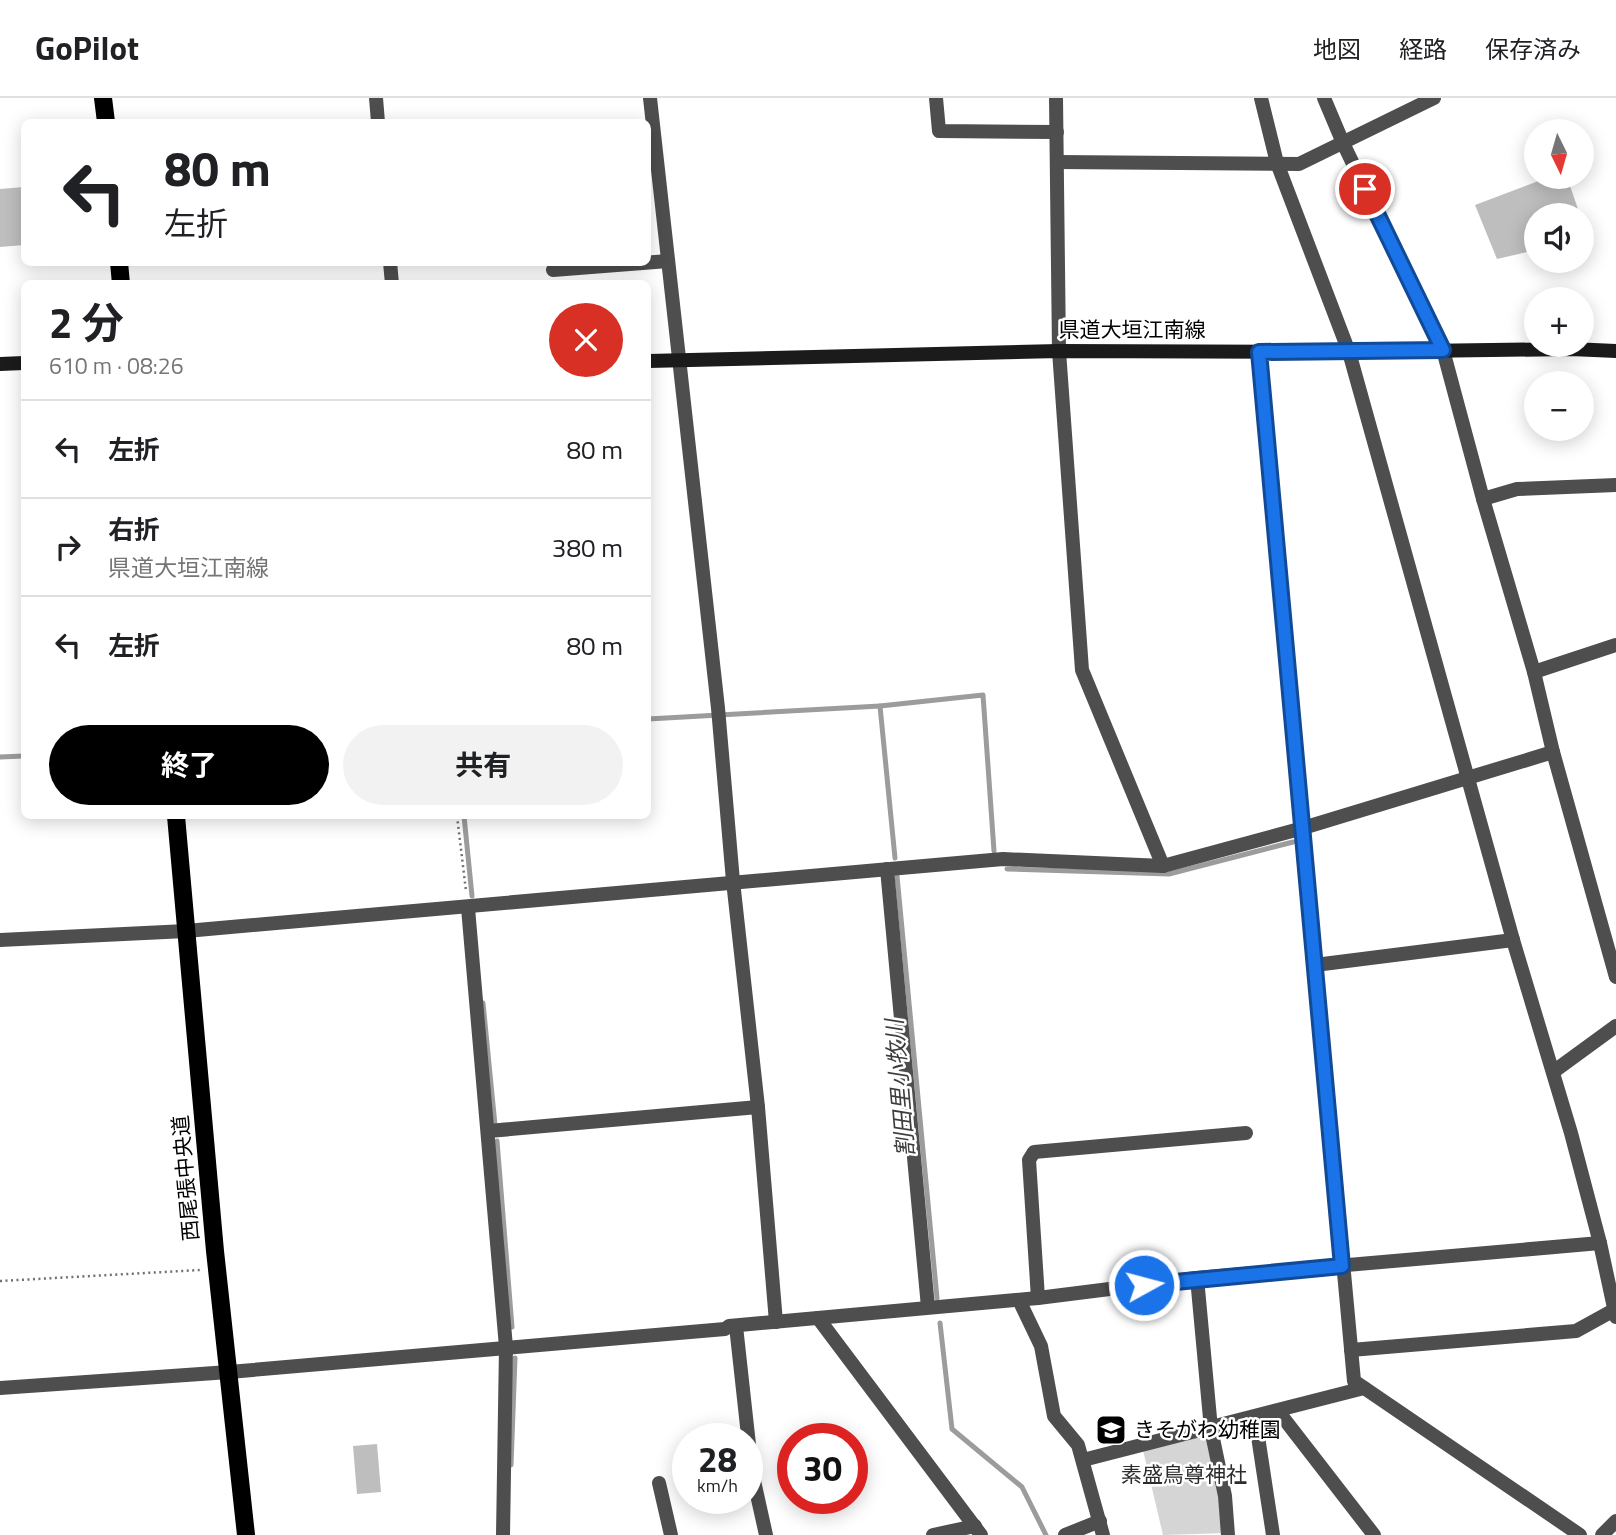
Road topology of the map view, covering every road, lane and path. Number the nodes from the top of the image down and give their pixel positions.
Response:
1 (103, 98) edge
2 (376, 98) edge
3 (650, 98) edge
4 (936, 98) edge
5 (1056, 98) edge
6 (1261, 98) edge
7 (1324, 98) edge
8 (1434, 98) edge
9 (106, 119) edge
10 (378, 119) edge
11 (1057, 132) junction
12 (1343, 143) junction
13 (1057, 162) junction
14 (1277, 163) junction
15 (668, 261) junction
16 (651, 262) edge
17 (604, 266) edge
18 (553, 270) dead end
19 (1443, 350) junction
20 (1059, 351) junction
21 (1616, 351) edge
22 (1259, 352) junction
23 (1349, 352) junction
24 (651, 361) edge
25 (680, 361) junction
26 (21, 363) edge
27 (0, 364) edge
28 (1616, 485) edge
29 (1483, 499) junction
30 (1616, 645) edge
31 (1534, 672) junction
32 (1553, 752) junction
33 (1468, 777) junction
34 (176, 819) edge
35 (457, 819) edge
36 (1303, 828) junction
37 (1163, 866) junction
38 (887, 869) junction
39 (733, 881) junction
40 (468, 908) junction
41 (186, 931) junction
42 (0, 940) edge
43 (1513, 940) junction
44 (1315, 965) junction
45 (1616, 977) edge
46 (1616, 1026) edge
47 (1553, 1072) junction
48 (758, 1107) junction
49 (489, 1131) junction
50 (1246, 1133) dead end
51 (1600, 1243) junction
52 (1342, 1266) junction
53 (218, 1269) junction
54 (1197, 1278) junction
55 (0, 1281) edge
56 (1038, 1298) junction
57 (1019, 1300) junction
58 (928, 1307) junction
59 (1615, 1312) edge
60 (818, 1318) junction
61 (776, 1322) junction
62 (736, 1326) junction
63 (506, 1347) junction
64 (1351, 1350) junction
65 (229, 1372) junction
66 (0, 1388) edge
67 (1364, 1388) junction
68 (1278, 1411) junction
69 (1255, 1417) junction
70 (1211, 1429) junction
71 (1083, 1460) junction
72 (659, 1483) dead end
73 (1616, 1521) edge
74 (1101, 1528) edge
75 (978, 1531) edge
76 (246, 1535) edge
77 (503, 1535) edge
78 (671, 1535) edge
79 (766, 1535) edge
80 (933, 1535) edge
81 (1065, 1535) edge
82 (1228, 1535) edge
83 (1273, 1535) edge
84 (1374, 1535) edge
85 (1580, 1535) edge
86 (1602, 1535) edge

1 - 9 main road
2 - 10 street
3 - 15 street
4 - 11 street
5 - 11 street
6 - 14 street
7 - 12 street
8 - 12 street
11 - 13 street
12 - 14 street
12 - 19 street
13 - 14 street
13 - 20 street
14 - 23 street
15 - 16 street
15 - 25 street
17 - 18 street
19 - 21 main road, 県道大垣江南線
19 - 23 main road, 県道大垣江南線
19 - 29 street
20 - 22 main road, 県道大垣江南線
20 - 25 main road, 県道大垣江南線
20 - 37 street
22 - 23 main road, 県道大垣江南線
22 - 36 street
23 - 33 street
24 - 25 main road, 県道大垣江南線
25 - 39 street
26 - 27 main road
28 - 29 street
29 - 31 street
30 - 31 street
31 - 32 street
32 - 33 street
32 - 45 street
33 - 36 street
33 - 43 street
34 - 41 main road, 西尾張中央道
35 - 40 path
36 - 37 street
36 - 44 street
37 - 38 street
38 - 39 street
38 - 58 street
39 - 40 street
39 - 48 street
40 - 41 street
40 - 49 street
41 - 42 street
41 - 53 main road, 西尾張中央道
43 - 44 street
43 - 47 street
44 - 52 street
46 - 47 street
47 - 51 street
48 - 49 street
48 - 61 street
49 - 63 street
50 - 56 street
51 - 52 street
51 - 59 street
52 - 54 street
52 - 64 street
53 - 55 path
53 - 65 main road, 西尾張中央道
54 - 56 street
54 - 70 street
56 - 57 street
57 - 58 street
57 - 71 street
58 - 60 street
59 - 64 street
60 - 61 street
60 - 75 street
61 - 62 street
62 - 63 street
62 - 79 street
63 - 65 street
63 - 77 street
64 - 67 street
65 - 66 street
65 - 76 main road, 西尾張中央道
67 - 68 street
67 - 85 street
68 - 69 street
68 - 84 street
69 - 70 street
69 - 83 street
70 - 71 street
70 - 82 street
71 - 74 street
72 - 78 street
73 - 86 street
74 - 81 street
75 - 80 street

